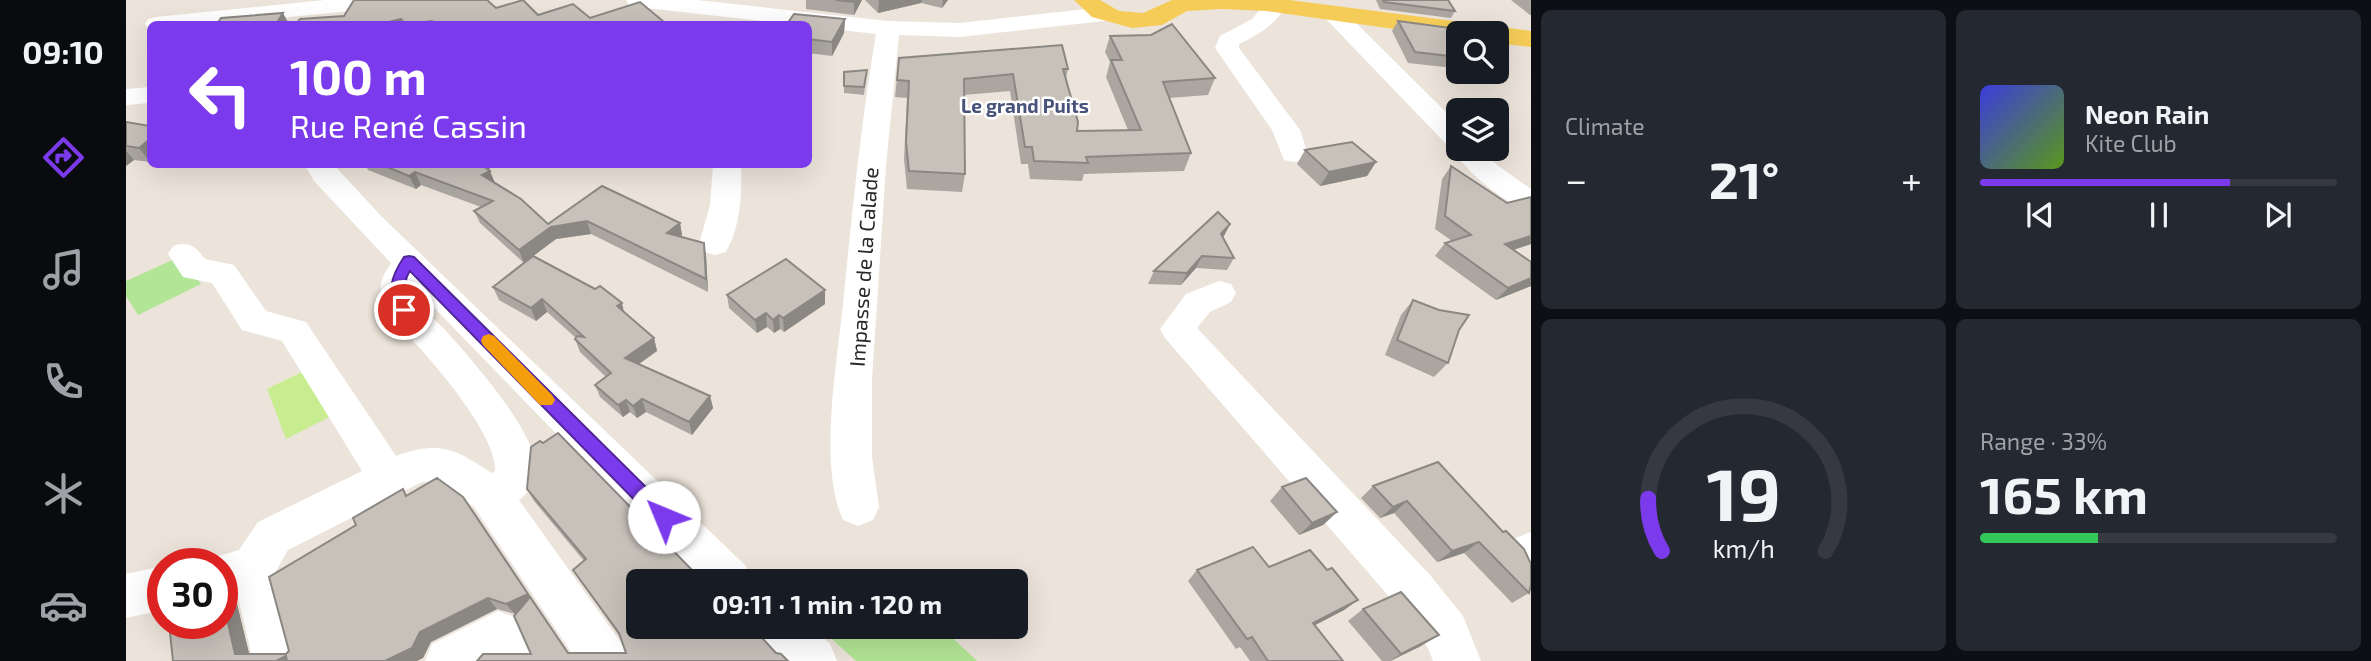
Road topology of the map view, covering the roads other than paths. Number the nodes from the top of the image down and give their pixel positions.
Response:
1 (314, 0) edge
2 (390, 0) edge
3 (637, 0) edge
4 (701, 0) edge
5 (1080, 0) edge
6 (1170, 4) edge
7 (1274, 4) edge
8 (1095, 7) edge
9 (748, 13) junction
10 (1335, 15) junction
11 (167, 21) edge
12 (176, 21) edge
13 (733, 21) edge
14 (888, 28) junction
15 (1446, 28) edge
16 (1509, 36) edge
17 (1531, 39) edge
18 (147, 94) edge
19 (126, 97) edge
20 (1446, 128) edge
21 (1294, 154) dead end
22 (1477, 161) edge
23 (320, 168) edge
24 (727, 168) edge
25 (1527, 200) edge
26 (715, 244) dead end
27 (184, 254) dead end
28 (409, 261) junction
29 (1219, 293) dead end
30 (393, 475) junction
31 (489, 494) junction
32 (858, 507) dead end
33 (252, 552) edge
34 (718, 569) edge
35 (147, 591) edge
36 (126, 596) edge
37 (790, 639) edge
38 (505, 648) edge
39 (277, 661) edge
40 (449, 661) edge
41 (605, 661) edge
42 (813, 661) edge
43 (1457, 661) edge

1 - 11 street
2 - 12 street
3 - 9 street
4 - 5 street
6 - 7 main road
6 - 8 main road
7 - 10 main road
7 - 21 street
8 - 14 street
9 - 13 street
9 - 14 street
10 - 15 main road
10 - 20 street
14 - 32 street, Impasse de la Calade
16 - 17 main road
18 - 19 street
22 - 25 street
23 - 28 street
24 - 26 street
27 - 30 street
28 - 31 street
28 - 34 street
29 - 43 street
30 - 31 street
30 - 33 street
31 - 41 street
33 - 39 street
35 - 36 street
37 - 42 street
38 - 40 street

